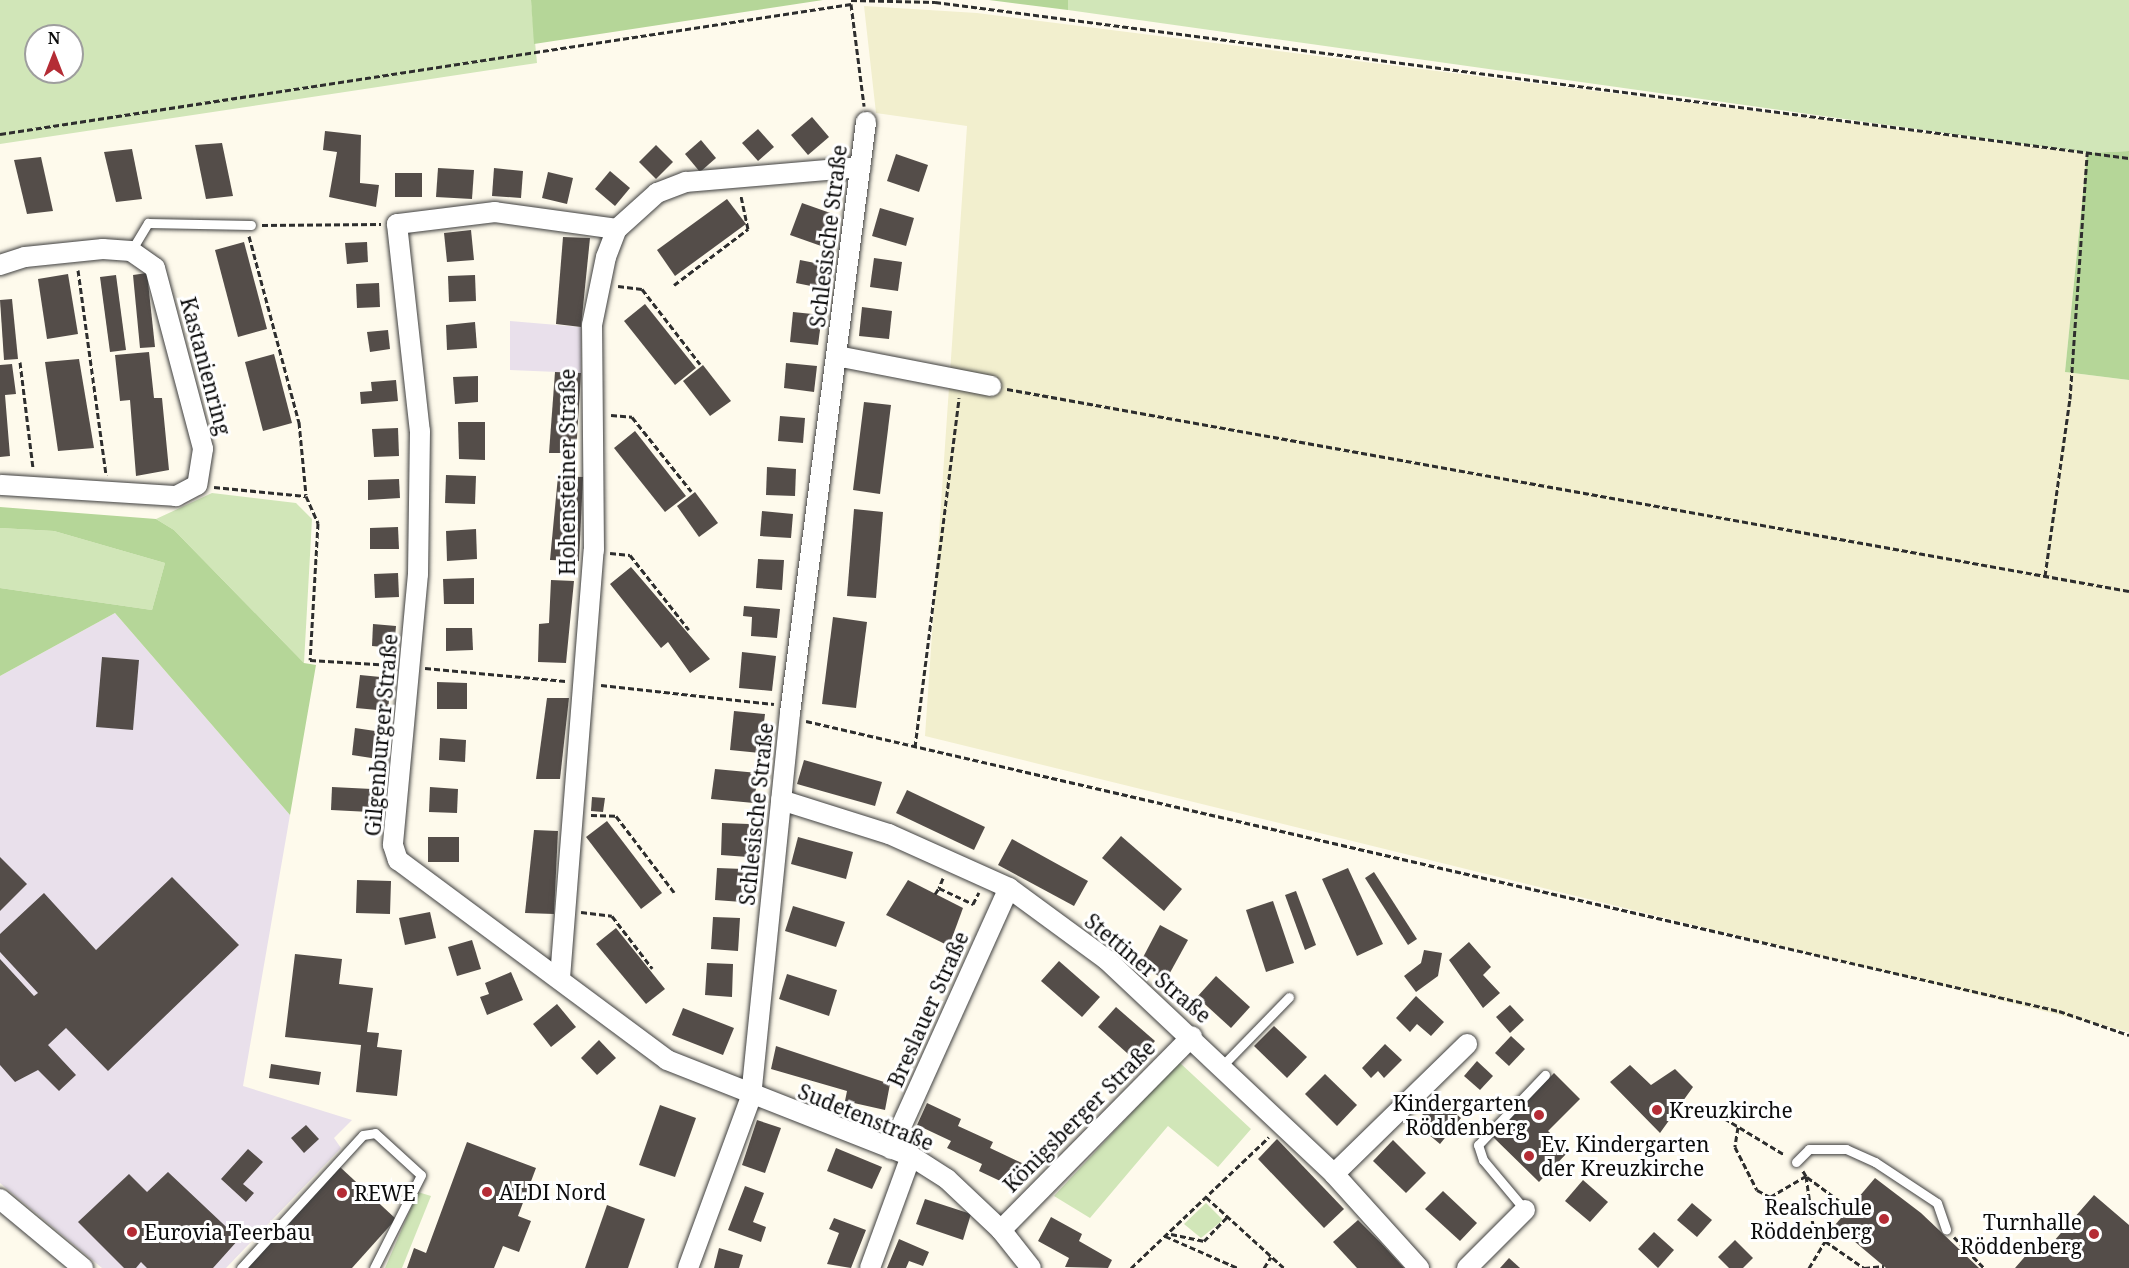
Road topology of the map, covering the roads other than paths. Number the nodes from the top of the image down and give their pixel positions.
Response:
1 (866, 122) road end
2 (860, 167) junction
3 (249, 225) road end
4 (617, 229) junction
5 (131, 251) junction
6 (0, 266) edge
7 (837, 356) junction
8 (991, 386) road end
9 (0, 485) edge
10 (781, 800) junction
11 (1009, 888) junction
12 (560, 978) junction
13 (1289, 997) dead end
14 (1192, 1036) junction
15 (1467, 1044) dead end
16 (1222, 1066) junction
17 (1545, 1076) dead end
18 (751, 1096) junction
19 (891, 1149) junction
20 (911, 1156) junction
21 (1796, 1162) road end
22 (1334, 1174) junction
23 (0, 1199) edge
24 (1525, 1210) joint
25 (1947, 1229) dead end
26 (1001, 1230) junction
27 (83, 1268) edge
28 (241, 1268) edge
29 (374, 1268) edge
30 (688, 1268) edge
31 (870, 1268) edge
32 (1031, 1268) edge
33 (1419, 1268) edge
34 (1467, 1268) edge

1 - 2 street, Schlesische Straße
2 - 4 street, Hohensteiner Straße
2 - 7 street, Schlesische Straße
3 - 5 lane
4 - 12 street, Hohensteiner Straße
4 - 12 street, Gilgenburger Straße
5 - 6 street
5 - 9 street, Kastanienring
7 - 8 street, Schlesische Straße
7 - 10 street, Schlesische Straße
10 - 11 street, Stettiner Straße
10 - 18 street, Schlesische Straße
11 - 14 street, Stettiner Straße
11 - 19 street, Breslauer Straße
12 - 18 street, Gilgenburger Straße
13 - 16 lane
14 - 16 street, Stettiner Straße
14 - 26 street, Königsberger Straße
15 - 22 street
16 - 22 street, Stettiner Straße
17 - 24 lane
18 - 19 street, Sudetenstraße
18 - 30 street, Schlesische Straße
19 - 20 street, Sudetenstraße
20 - 26 street, Sudetenstraße
20 - 31 street
21 - 25 lane
22 - 33 street, Stettiner Straße
23 - 27 street
24 - 34 street
26 - 32 street, Sudetenstraße
28 - 29 lane

